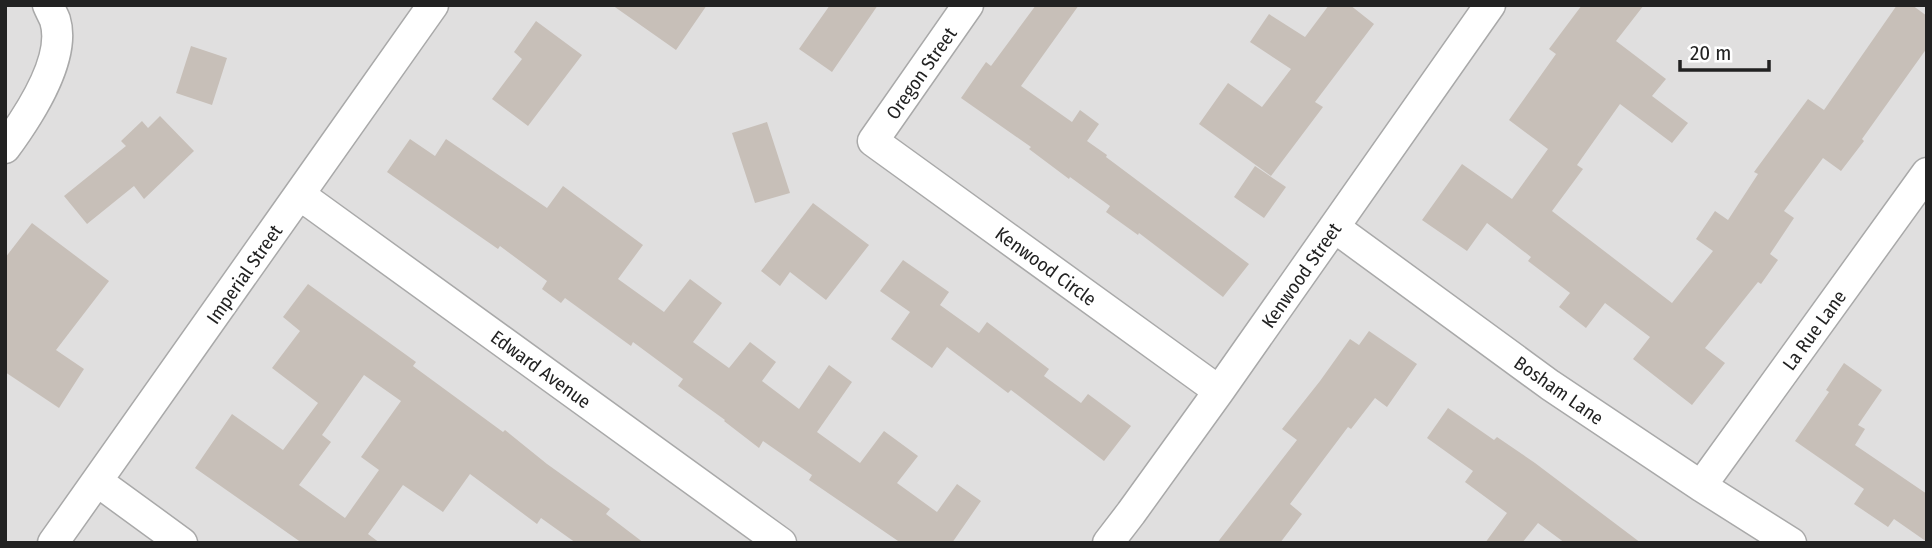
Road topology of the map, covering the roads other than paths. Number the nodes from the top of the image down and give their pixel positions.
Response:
1 (433, 5) edge
2 (968, 5) edge
3 (1490, 5) edge
4 (52, 14) edge
5 (873, 141) joint
6 (5, 148) edge
7 (1927, 173) edge
8 (300, 195) junction
9 (1334, 227) junction
10 (1219, 391) junction
11 (97, 481) junction
12 (1701, 486) junction
13 (53, 543) edge
14 (182, 543) edge
15 (781, 543) edge
16 (1108, 543) edge
17 (1791, 543) edge

1 - 8 street, Imperial Street
2 - 5 street, Oregon Street
3 - 9 street, Kenwood Street
4 - 6 street
5 - 10 street, Kenwood Circle
7 - 12 street, La Rue Lane
8 - 11 street, Imperial Street
8 - 15 street, Edward Avenue
9 - 10 street, Kenwood Street
9 - 12 street, Bosham Lane
10 - 16 street, Kenwood Street
11 - 13 street, Imperial Street
11 - 14 street
12 - 17 street, Bosham Lane

